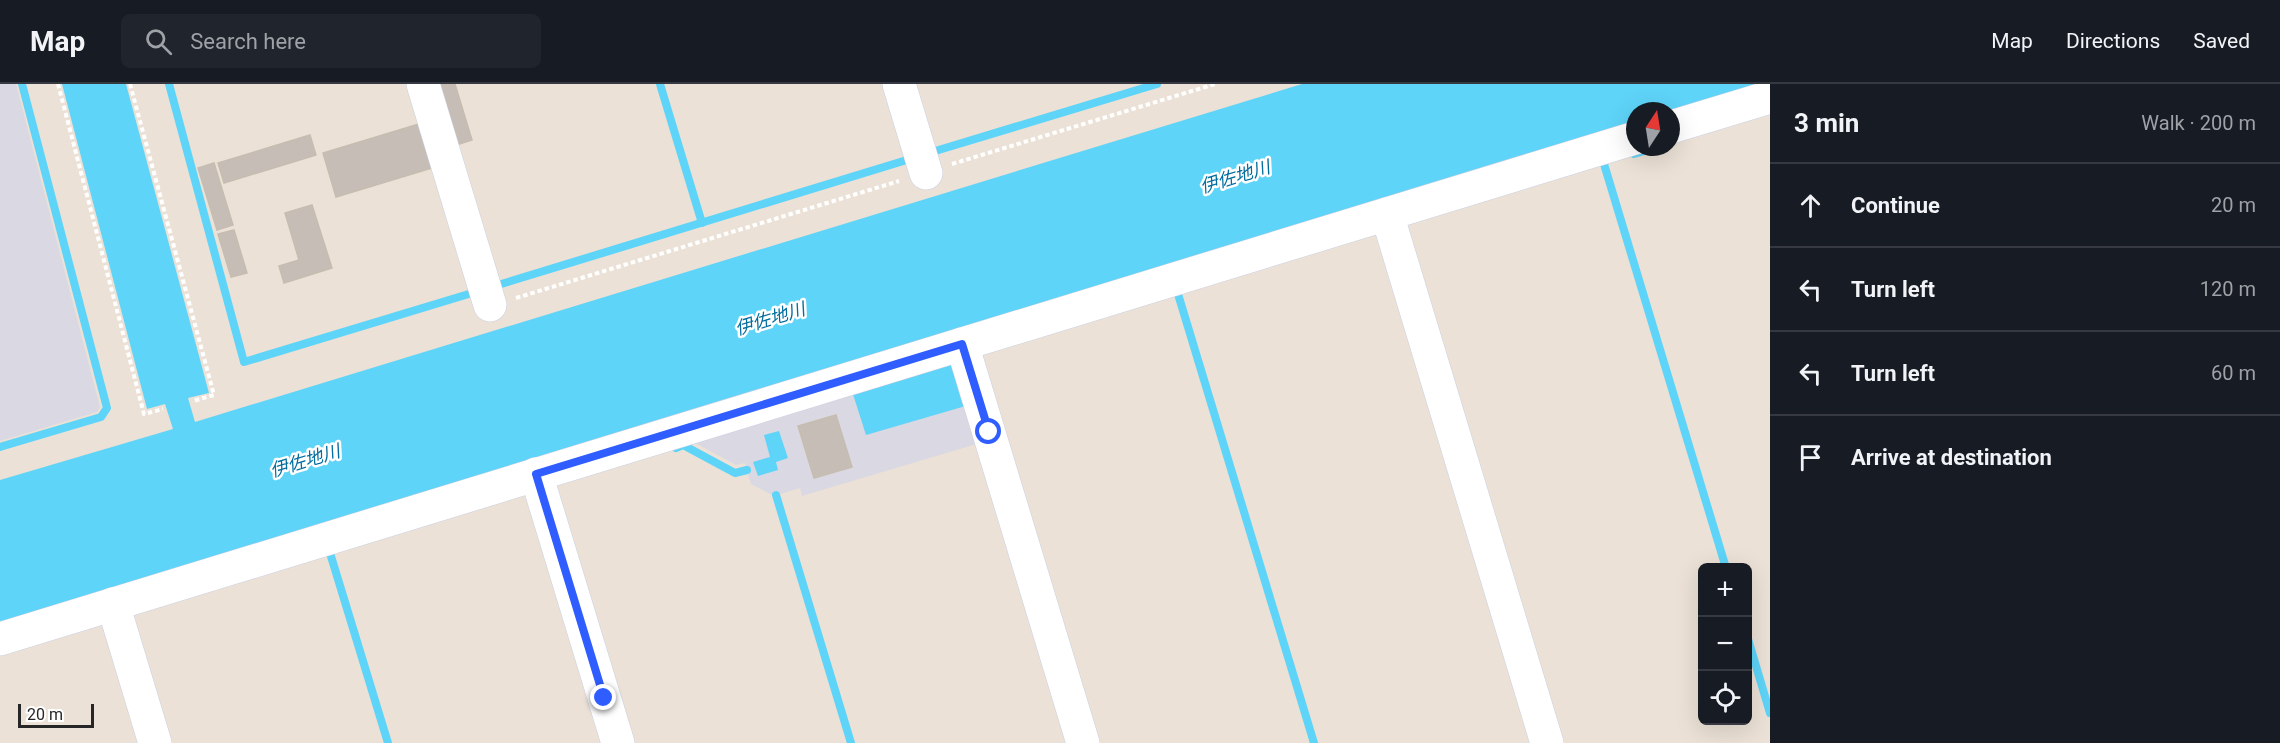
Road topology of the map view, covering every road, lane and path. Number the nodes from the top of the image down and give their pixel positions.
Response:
1 (58, 84) edge
2 (130, 84) edge
3 (423, 84) edge
4 (899, 84) edge
5 (1215, 84) edge
6 (1770, 97) edge
7 (1680, 124) edge
8 (1626, 141) edge
9 (926, 172) junction
10 (1387, 214) junction
11 (490, 306) joint
12 (962, 344) junction
13 (193, 401) dead end
14 (163, 409) dead end
15 (536, 474) junction
16 (113, 603) junction
17 (0, 639) edge
18 (156, 743) edge
19 (618, 743) edge
20 (1083, 743) edge
21 (1547, 743) edge

1 - 14 path
2 - 13 path
3 - 11 street
4 - 9 street
5 - 9 path
6 - 7 street
8 - 10 street
9 - 11 path
10 - 12 street
10 - 21 street
12 - 15 street
12 - 20 street
15 - 16 street
15 - 19 street
16 - 17 street
16 - 18 street

